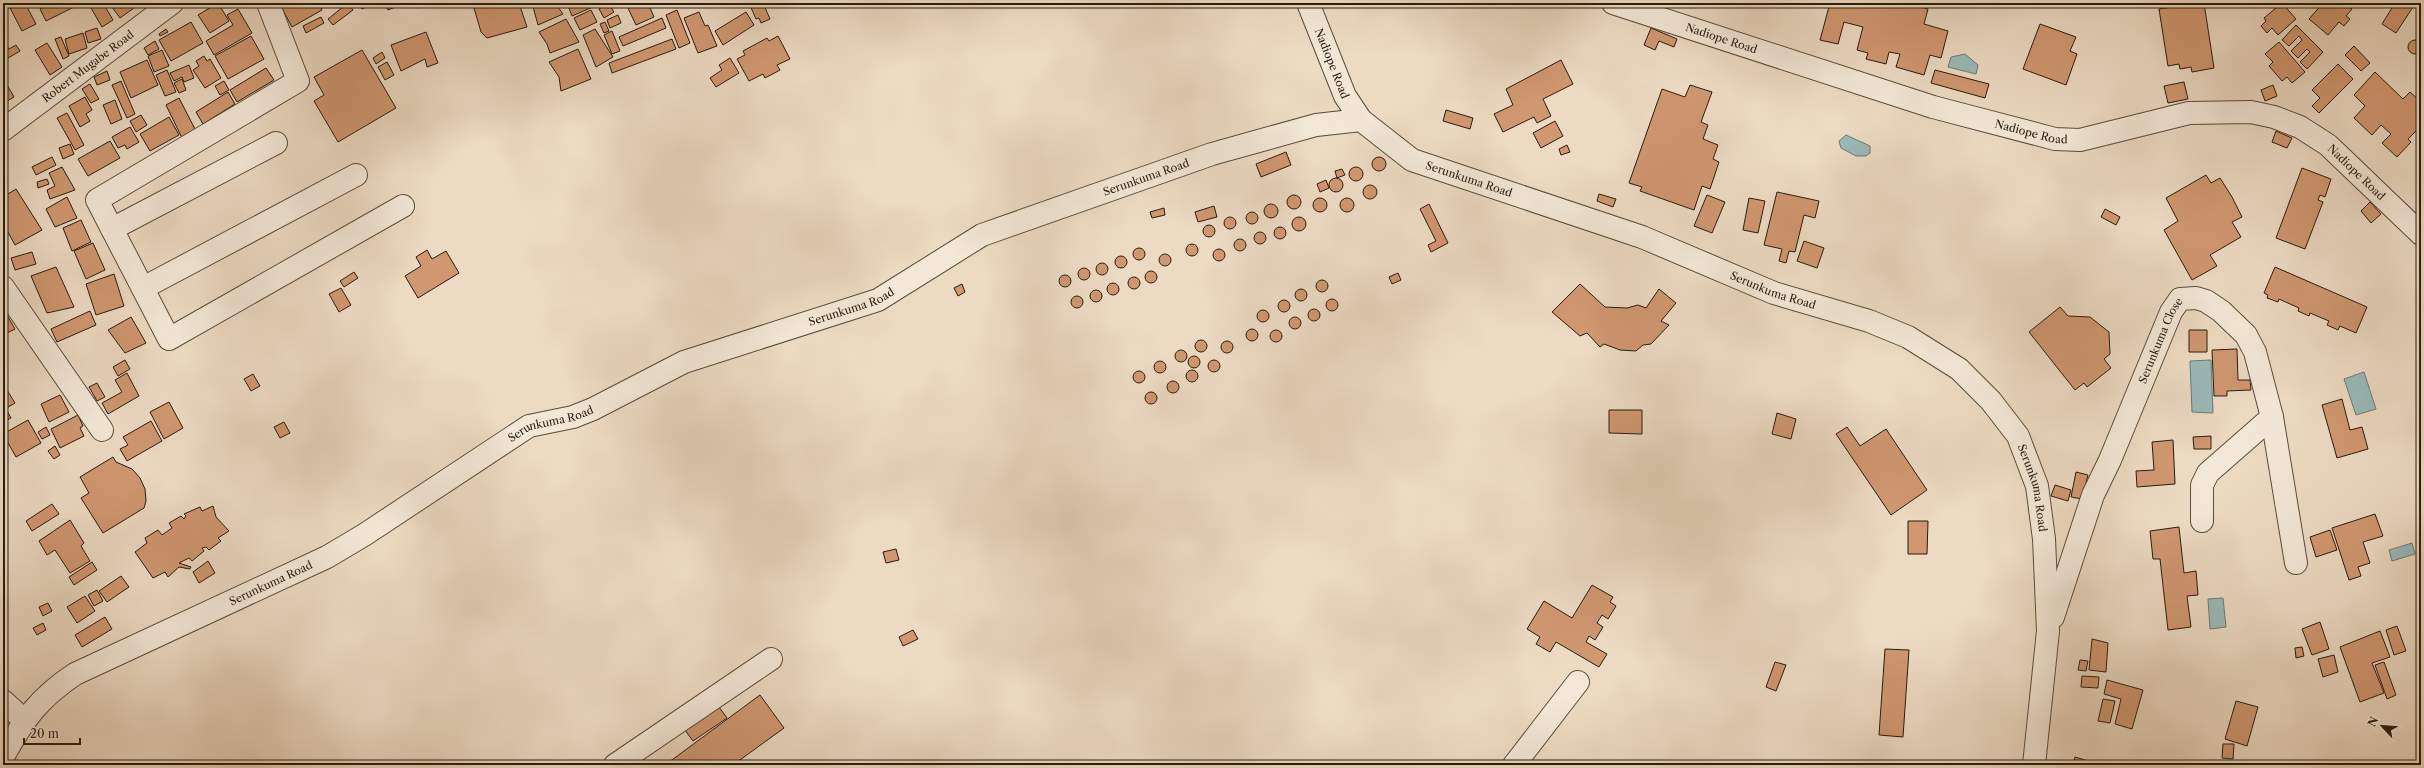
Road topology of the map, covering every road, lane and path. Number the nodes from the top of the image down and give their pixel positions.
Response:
1 (172, 3) edge
2 (268, 3) edge
3 (1308, 3) edge
4 (1613, 3) edge
5 (1361, 120) junction
6 (3, 130) edge
7 (276, 143) dead end
8 (356, 175) dead end
9 (403, 206) dead end
10 (112, 229) junction
11 (2421, 234) edge
12 (3, 286) edge
13 (143, 288) junction
14 (2272, 417) junction
15 (102, 430) dead end
16 (2202, 521) dead end
17 (2296, 563) dead end
18 (2048, 632) junction
19 (771, 659) dead end
20 (1578, 682) dead end
21 (3, 701) edge
22 (24, 720) junction
23 (3, 757) edge
24 (615, 765) edge
25 (1514, 765) edge
26 (2034, 765) edge

1 - 6 street, Robert Mugabe Road
2 - 10 street
3 - 5 street, Nadiope Road
4 - 11 street, Nadiope Road
5 - 18 street, Serunkuma Road
5 - 22 street, Serunkuma Road
7 - 10 street
8 - 13 street
9 - 13 street
10 - 13 street
12 - 15 street
14 - 16 street
14 - 17 street, Serunkuma Close
14 - 18 street, Serunkuma Close
18 - 26 street, Serunkuma Road
19 - 24 street
20 - 25 street
21 - 22 street
22 - 23 street, Serunkuma Road

